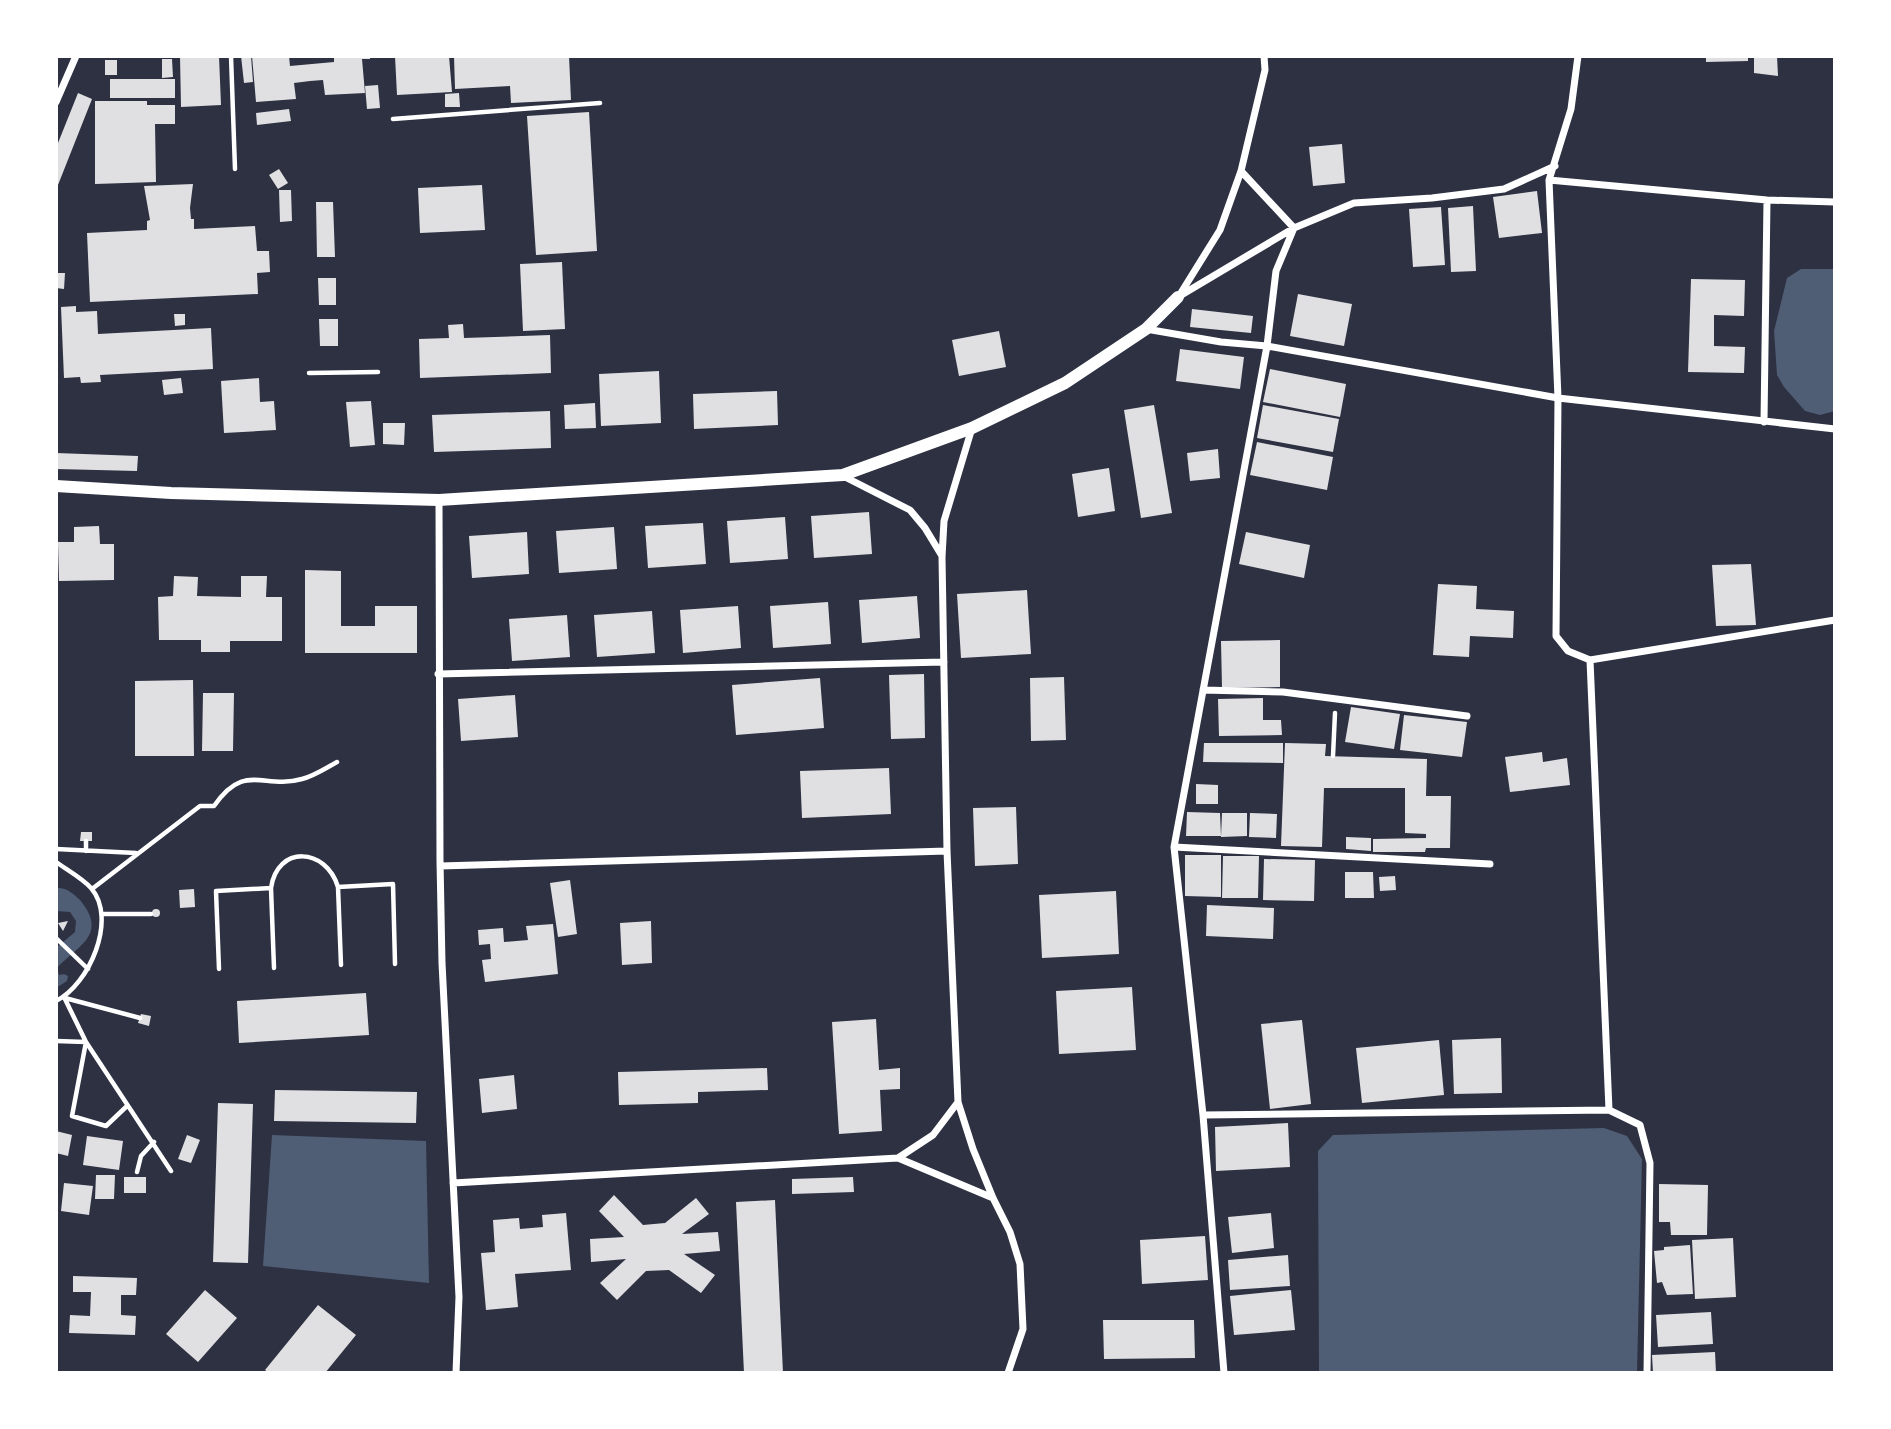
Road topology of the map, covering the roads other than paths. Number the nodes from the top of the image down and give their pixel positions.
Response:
1 (76, 56) edge
2 (1264, 56) edge
3 (1578, 56) edge
4 (56, 102) edge
5 (1555, 166) junction
6 (1241, 171) junction
7 (1549, 180) junction
8 (1767, 200) junction
9 (1835, 202) edge
10 (1294, 228) junction
11 (1178, 297) junction
12 (1146, 329) junction
13 (1267, 346) junction
14 (1559, 398) junction
15 (1764, 422) junction
16 (972, 428) junction
17 (1835, 429) edge
18 (843, 475) junction
19 (56, 486) edge
20 (439, 500) junction
21 (942, 557) junction
22 (1835, 620) edge
23 (1590, 660) junction
24 (944, 662) junction
25 (438, 674) junction
26 (1203, 690) junction
27 (1467, 716) dead end
28 (1174, 847) junction
29 (947, 851) junction
30 (1490, 864) dead end
31 (440, 866) junction
32 (958, 1102) junction
33 (1609, 1110) junction
34 (1203, 1115) junction
35 (898, 1158) junction
36 (453, 1183) junction
37 (993, 1198) junction
38 (456, 1373) edge
39 (1009, 1373) edge
40 (1224, 1373) edge
41 (1647, 1373) edge

1 - 4 street
2 - 6 street
3 - 5 street
5 - 7 street
5 - 10 street
6 - 10 street
6 - 11 street
7 - 8 street
7 - 14 street
8 - 9 street
8 - 15 street
10 - 11 street
10 - 13 street
11 - 12 street
12 - 13 street
12 - 16 street
13 - 14 street
13 - 26 street
14 - 15 street
14 - 23 street
15 - 17 street
16 - 18 street
16 - 21 street
18 - 20 street
18 - 21 street
19 - 20 street
20 - 25 street
21 - 24 street
22 - 23 street
23 - 33 street
24 - 25 street
24 - 29 street
25 - 31 street
26 - 27 street
26 - 28 street
28 - 30 street
28 - 34 street
29 - 31 street
29 - 32 street
31 - 36 street
32 - 35 street
32 - 37 street
33 - 34 street
33 - 41 street
34 - 40 street
35 - 36 street
35 - 37 street
36 - 38 street
37 - 39 street

